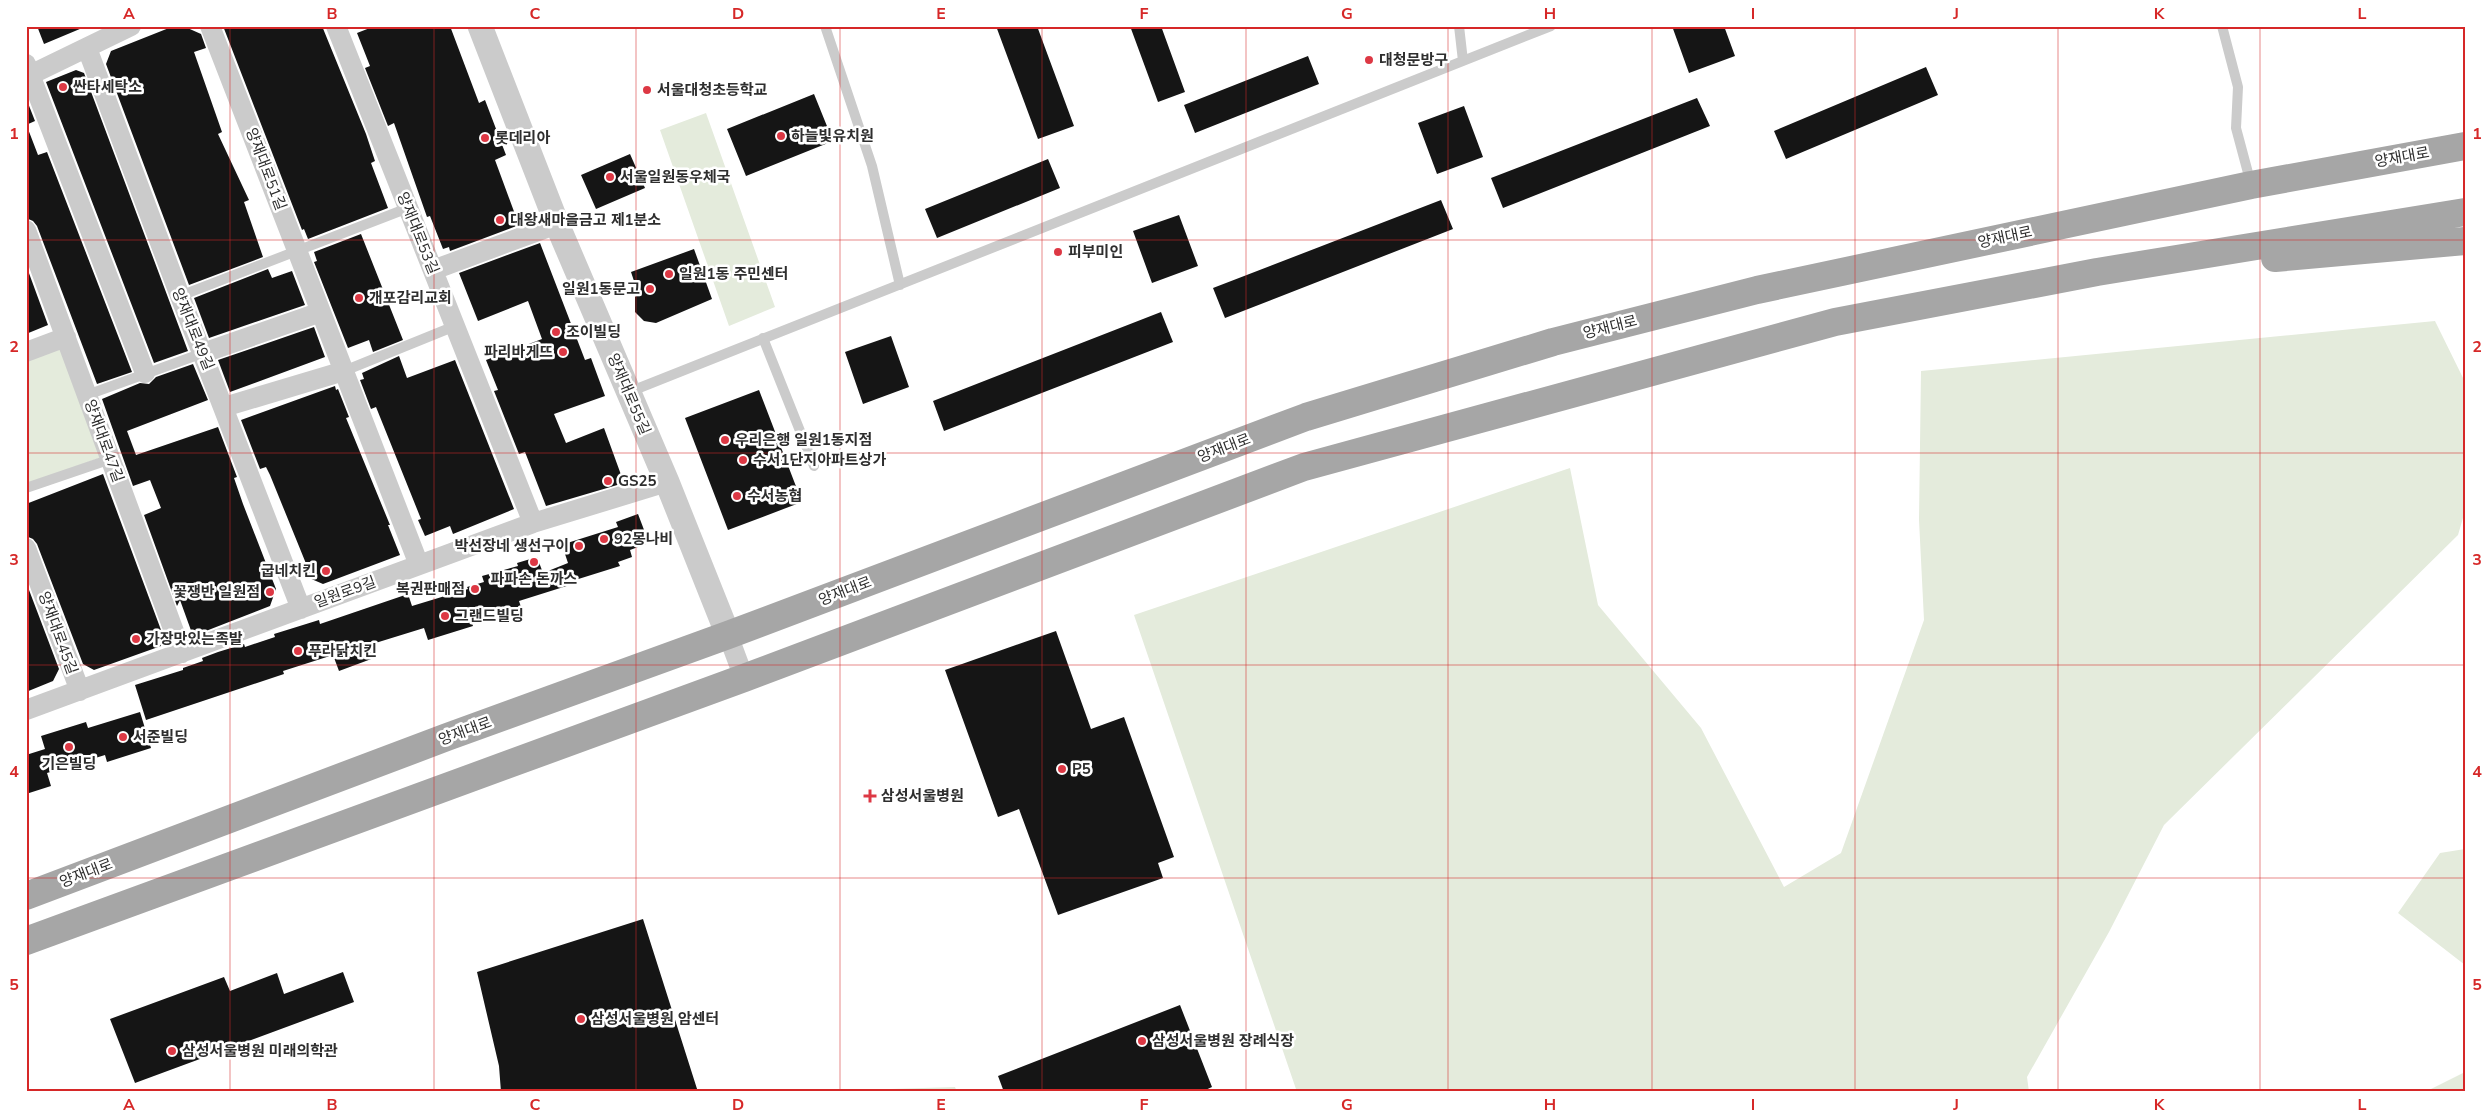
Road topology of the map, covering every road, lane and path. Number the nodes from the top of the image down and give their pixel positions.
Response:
1 (131, 26) edge
2 (210, 26) edge
3 (336, 26) edge
4 (480, 26) edge
5 (825, 26) edge
6 (1459, 26) edge
7 (1551, 26) edge
8 (2222, 26) edge
9 (87, 48) junction
10 (1463, 61) junction
11 (28, 72) edge
12 (2465, 146) edge
13 (2251, 185) junction
14 (408, 208) junction
15 (2465, 212) edge
16 (557, 224) junction
17 (26, 230) edge
18 (2465, 241) edge
19 (298, 252) junction
20 (433, 270) junction
21 (2097, 272) junction
22 (900, 285) junction
23 (180, 296) junction
24 (321, 312) junction
25 (455, 326) junction
26 (66, 337) junction
27 (764, 338) junction
28 (26, 352) edge
29 (203, 353) junction
30 (344, 371) junction
31 (144, 373) junction
32 (628, 392) junction
33 (87, 396) junction
34 (224, 407) junction
35 (111, 459) junction
36 (814, 466) dead end
37 (667, 482) junction
38 (26, 488) edge
39 (534, 523) junction
40 (26, 548) edge
41 (419, 565) junction
42 (301, 609) junction
43 (728, 635) junction
44 (182, 653) junction
45 (744, 678) junction
46 (80, 690) junction
47 (26, 710) edge
48 (26, 896) edge
49 (26, 941) edge

1 - 9 street
2 - 19 street, 양재대로51길
3 - 14 street, 양재대로53길
4 - 16 street, 양재대로55길
5 - 22 lane
6 - 10 lane
7 - 10 lane
8 - 13 lane
9 - 11 street
9 - 23 street, 양재대로49길
10 - 22 lane
11 - 31 street
12 - 13 main road, 양재대로
13 - 43 main road, 양재대로
14 - 19 lane
14 - 20 street, 양재대로53길
15 - 21 main road
16 - 20 street
16 - 32 street, 양재대로55길
17 - 26 street, 양재대로47길
18 - 21 main road
19 - 23 lane
19 - 24 street, 양재대로51길
20 - 25 street, 양재대로53길
21 - 45 main road
22 - 27 lane
23 - 29 street, 양재대로49길
24 - 29 street
24 - 30 street, 양재대로51길
25 - 30 lane
25 - 39 street, 양재대로53길
26 - 28 street
26 - 33 street, 양재대로47길
27 - 32 lane
27 - 36 lane
29 - 31 lane
29 - 34 street, 양재대로49길
30 - 34 street
30 - 41 street, 양재대로51길
31 - 33 lane
32 - 37 street, 양재대로55길
33 - 35 street, 양재대로47길
34 - 42 street, 양재대로49길
35 - 38 lane
35 - 44 street, 양재대로47길
37 - 39 street, 일원로9길
37 - 43 street, 양재대로55길
39 - 41 street, 일원로9길
40 - 46 street, 양재대로45길
41 - 42 street, 일원로9길
42 - 44 street, 일원로9길
43 - 45 street, 양재대로55길
43 - 48 main road, 양재대로
44 - 46 street, 일원로9길
45 - 49 main road
46 - 47 street, 일원로9길

